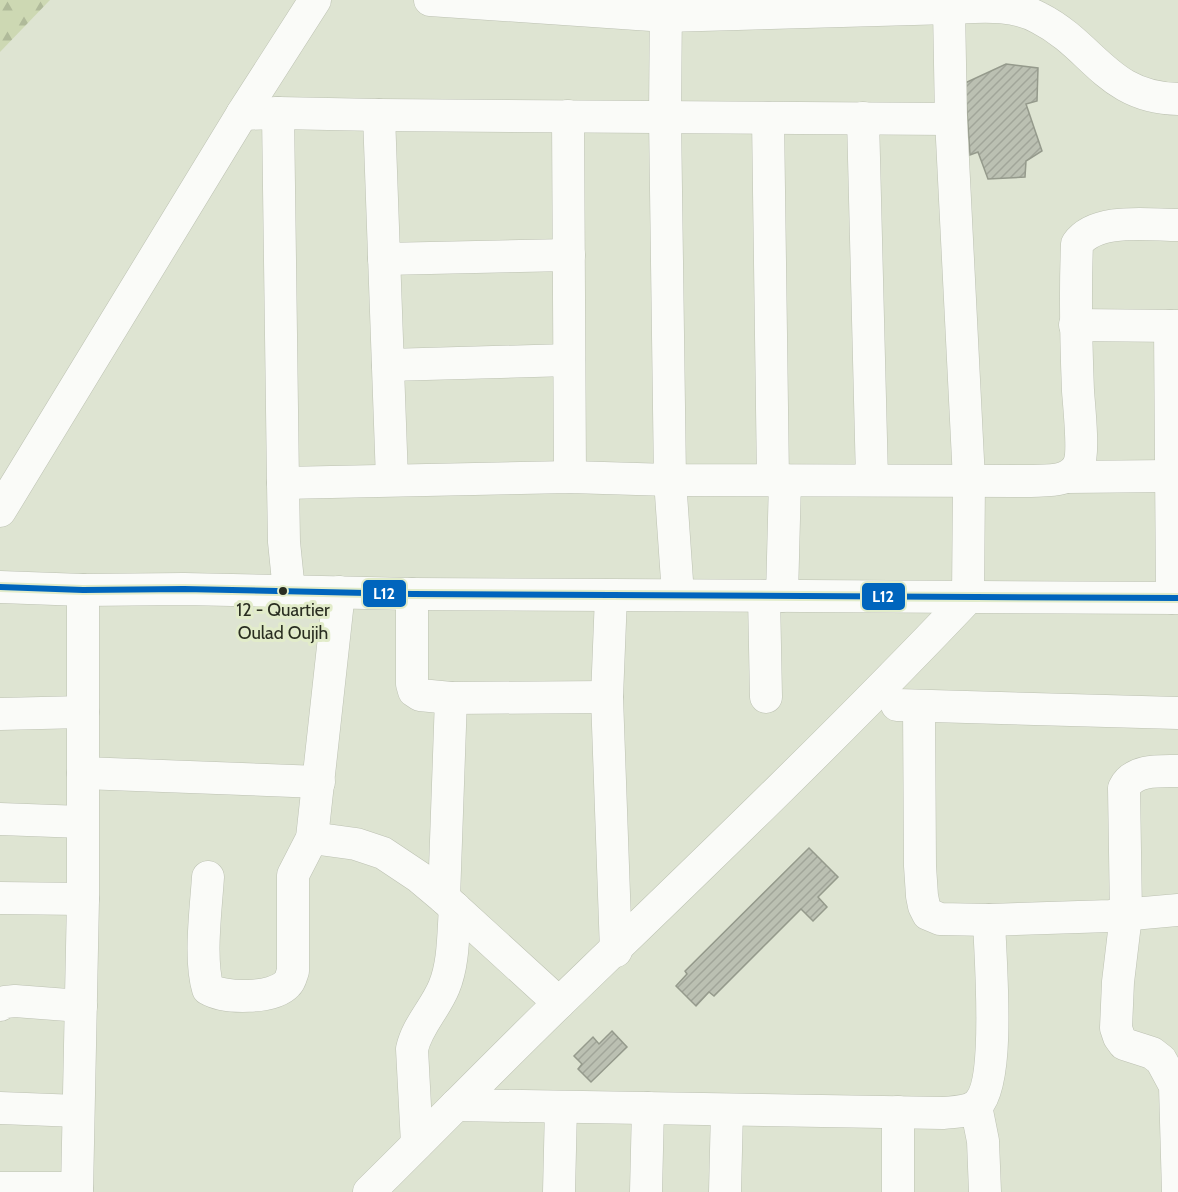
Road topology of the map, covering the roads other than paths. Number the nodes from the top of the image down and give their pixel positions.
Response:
1 (315, 0) edge
2 (430, 0) edge
3 (666, 8) edge
4 (949, 8) junction
5 (1178, 99) edge
6 (278, 113) junction
7 (242, 114) junction
8 (379, 115) junction
9 (568, 117) junction
10 (665, 117) junction
11 (768, 118) junction
12 (863, 118) junction
13 (951, 119) junction
14 (1178, 225) edge
15 (569, 255) junction
16 (384, 259) junction
17 (1075, 325) junction
18 (1174, 326) edge
19 (569, 360) junction
20 (388, 364) junction
21 (1174, 445) edge
22 (1171, 476) junction
23 (570, 477) junction
24 (1067, 477) junction
25 (392, 480) junction
26 (670, 480) junction
27 (779, 480) junction
28 (872, 480) junction
29 (969, 480) junction
30 (283, 483) junction
31 (0, 511) edge
32 (0, 587) edge
33 (83, 590) junction
34 (289, 591) junction
35 (339, 592) junction
36 (412, 594) junction
37 (678, 595) junction
38 (610, 596) junction
39 (773, 596) junction
40 (968, 598) junction
41 (1175, 598) edge
42 (607, 697) junction
43 (766, 697) dead end
44 (451, 698) junction
45 (869, 702) junction
46 (919, 706) junction
47 (83, 712) junction
48 (1178, 713) edge
49 (0, 714) edge
50 (1178, 771) edge
51 (83, 773) junction
52 (319, 782) junction
53 (0, 819) edge
54 (82, 822) junction
55 (312, 838) junction
56 (208, 877) dead end
57 (0, 898) edge
58 (82, 899) junction
59 (450, 903) junction
60 (1178, 910) edge
61 (1126, 915) junction
62 (989, 920) junction
63 (616, 951) junction
64 (559, 1003) junction
65 (0, 1005) edge
66 (81, 1006) junction
67 (1175, 1076) edge
68 (456, 1105) junction
69 (976, 1106) junction
70 (561, 1107) junction
71 (0, 1108) edge
72 (648, 1108) junction
73 (727, 1110) junction
74 (78, 1111) junction
75 (898, 1112) junction
76 (417, 1144) junction
77 (1178, 1174) edge
78 (0, 1188) edge
79 (77, 1190) edge
80 (369, 1192) edge
81 (559, 1192) edge
82 (646, 1192) edge
83 (725, 1192) edge
84 (898, 1192) edge
85 (985, 1192) edge

1 - 7 street
2 - 3 street
3 - 4 street
3 - 10 street
4 - 5 street
4 - 13 street
6 - 7 street
6 - 8 street
6 - 30 street
7 - 31 street
8 - 9 street
8 - 16 street
9 - 10 street
9 - 15 street
10 - 11 street
10 - 26 street
11 - 12 street
11 - 27 street
12 - 13 street
12 - 28 street
13 - 29 street
14 - 17 street
15 - 16 street
15 - 19 street
16 - 20 street
17 - 18 street
17 - 24 street
18 - 21 street
19 - 20 street
19 - 23 street
20 - 25 street
21 - 22 street
22 - 24 street
22 - 41 street
23 - 25 street
23 - 26 street
24 - 29 street
25 - 30 street
26 - 27 street
26 - 37 street
27 - 28 street
27 - 39 street
28 - 29 street
29 - 40 street
30 - 34 street
32 - 33 street
33 - 34 street
33 - 47 street
34 - 35 street
35 - 36 street
35 - 52 street
36 - 38 street
36 - 44 street
37 - 38 street
37 - 39 street
38 - 42 street
39 - 40 street
39 - 43 street
40 - 41 street
40 - 45 street
42 - 44 street
42 - 63 street
44 - 59 street
45 - 46 street
45 - 63 street
46 - 48 street
46 - 62 street
47 - 49 street
47 - 51 street
50 - 61 street
51 - 52 street
51 - 54 street
52 - 55 street
53 - 54 street
54 - 58 street
55 - 56 street
55 - 59 street
57 - 58 street
58 - 66 street
59 - 64 street
59 - 76 street
60 - 61 street
61 - 62 street
61 - 67 street
62 - 69 street
63 - 64 street
64 - 68 street
65 - 66 street
66 - 74 street
67 - 77 street
68 - 70 street
68 - 76 street
69 - 75 street
69 - 85 street
70 - 72 street
70 - 81 street
71 - 74 street
72 - 73 street
72 - 82 street
73 - 75 street
73 - 83 street
74 - 79 street
75 - 84 street
76 - 80 street
78 - 79 street

